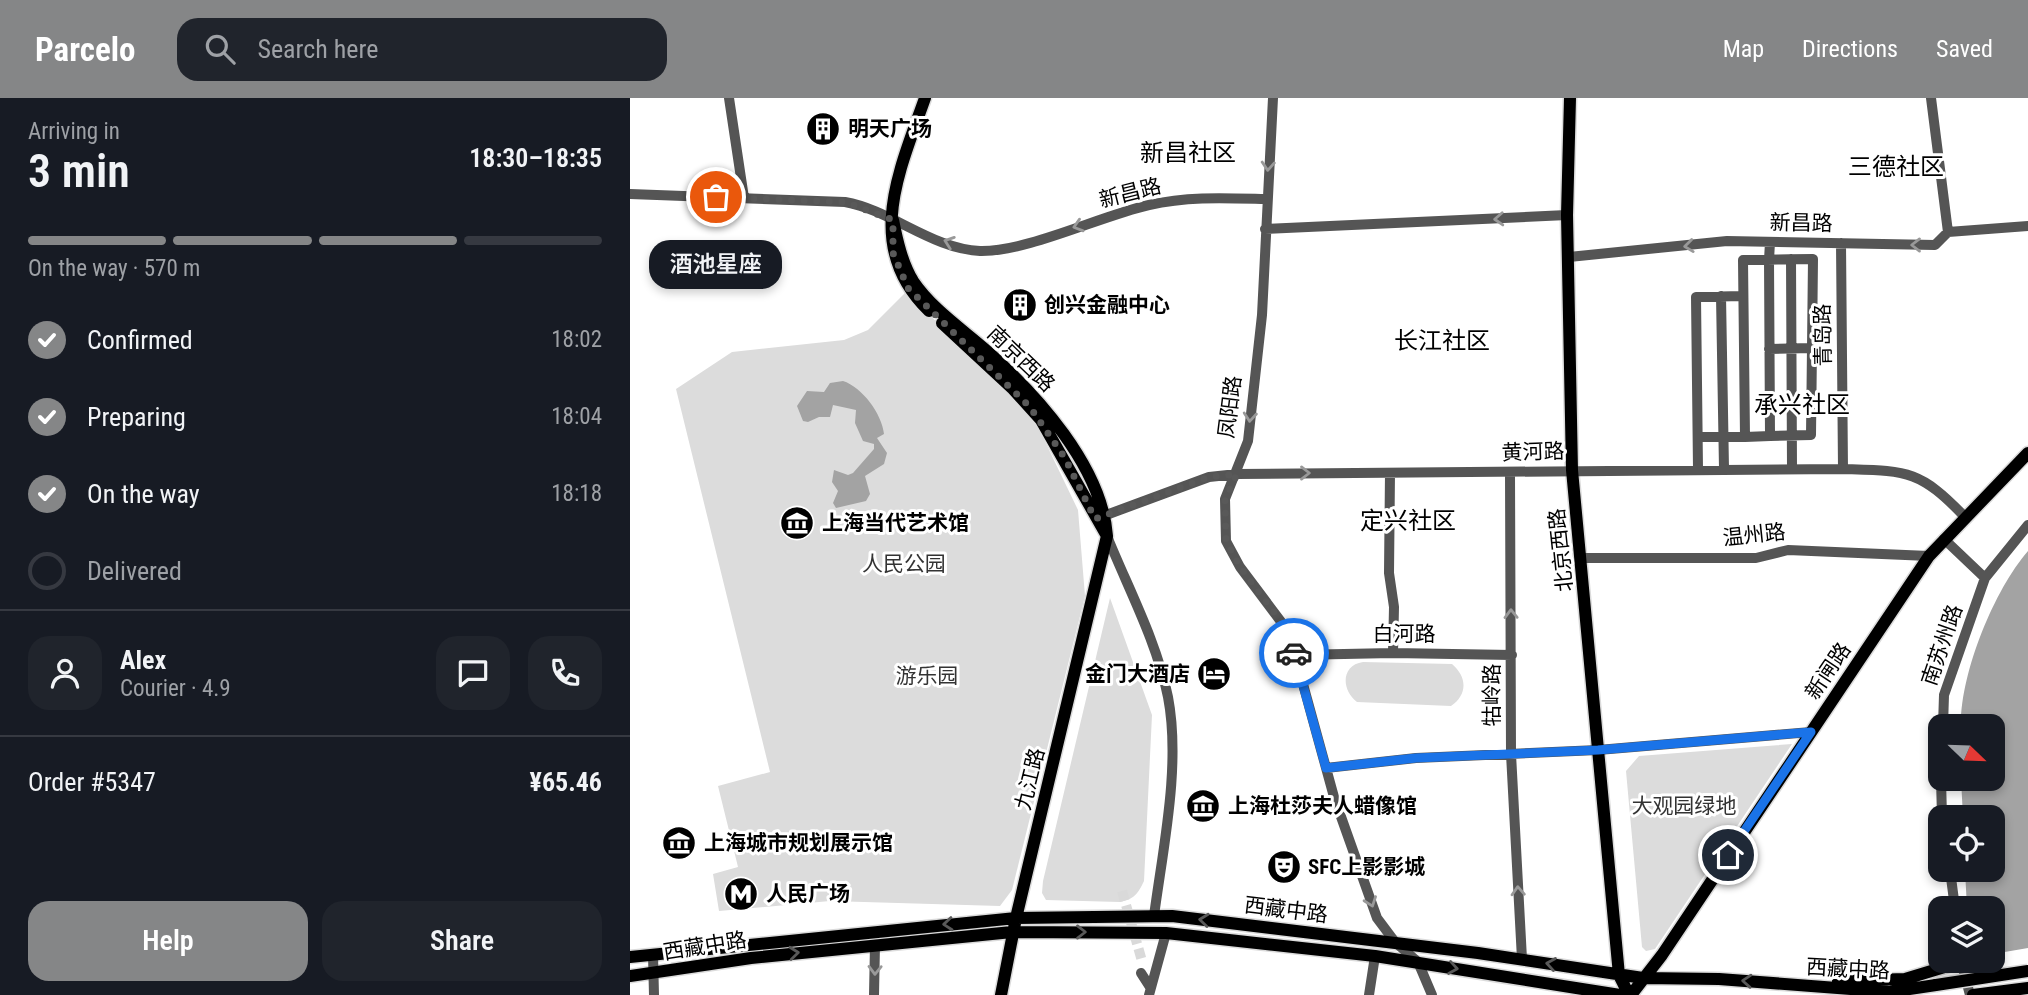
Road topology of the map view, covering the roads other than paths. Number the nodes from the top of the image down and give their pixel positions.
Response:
1 (729, 98) edge
2 (925, 98) edge
3 (1273, 98) edge
4 (1570, 98) edge
5 (1931, 98) edge
6 (630, 194) edge
7 (744, 198) junction
8 (1265, 200) junction
9 (1567, 215) junction
10 (893, 220) junction
11 (2028, 226) edge
12 (1265, 229) junction
13 (1948, 232) junction
14 (1742, 241) junction
15 (1770, 242) junction
16 (1841, 243) junction
17 (1569, 257) junction
18 (1791, 259) junction
19 (1742, 260) junction
20 (1769, 260) junction
21 (1721, 296) junction
22 (1743, 296) junction
23 (1812, 348) junction
24 (1769, 349) junction
25 (1792, 349) junction
26 (1770, 436) junction
27 (1792, 436) junction
28 (1698, 437) junction
29 (1723, 437) junction
30 (1745, 437) junction
31 (2028, 453) edge
32 (1843, 468) junction
33 (1698, 469) junction
34 (1724, 469) junction
35 (1792, 469) junction
36 (1572, 470) junction
37 (1390, 473) junction
38 (1510, 473) junction
39 (1237, 474) junction
40 (1964, 516) junction
41 (1101, 517) junction
42 (2028, 525) edge
43 (1107, 536) junction
44 (1944, 539) junction
45 (1929, 556) junction
46 (1583, 558) junction
47 (1098, 572) junction
48 (1985, 578) junction
49 (1394, 653) junction
50 (1295, 655) junction
51 (1512, 656) junction
52 (1943, 714) edge
53 (1811, 732) junction
54 (1598, 750) junction
55 (1511, 754) junction
56 (1326, 768) junction
57 (1154, 916) junction
58 (1016, 918) junction
59 (1012, 932) junction
60 (1166, 933) junction
61 (1395, 942) junction
62 (875, 945) junction
63 (653, 955) junction
64 (1375, 956) junction
65 (630, 957) edge
66 (1522, 959) junction
67 (1418, 962) junction
68 (2028, 971) edge
69 (1928, 972) edge
70 (654, 973) junction
71 (1141, 973) tunnel mouth
72 (1965, 973) edge
73 (1619, 975) junction
74 (630, 976) edge
75 (1643, 978) junction
76 (1774, 983) junction
77 (2028, 988) edge
78 (1150, 991) edge
79 (654, 995) edge
80 (874, 995) edge
81 (1001, 995) edge
82 (1369, 995) edge
83 (1432, 995) edge
84 (1620, 995) edge
85 (1630, 995) edge
86 (1972, 995) edge

1 - 7 street
2 - 10 main road, 南京西路
3 -> 8 street, 凤阳路
4 - 9 main road, 北京西路
5 - 13 street
6 - 7 street, 新昌路
7 - 10 street, 新昌路
8 -> 10 street, 新昌路
8 - 12 street, 凤阳路
9 -> 12 street
9 - 17 main road, 北京西路
10 - 41 main road, 南京西路
11 - 13 street, 新昌路
12 -> 39 street, 凤阳路
13 -> 16 street, 新昌路
14 - 15 street, 新昌路
14 -> 17 street, 新昌路
14 - 19 street
15 - 16 street, 新昌路
15 - 20 street
16 - 32 street, 青岛路
17 - 36 main road, 北京西路
18 - 20 street
18 - 23 street
18 - 25 street
19 - 20 street
19 - 22 street
20 - 24 street
21 - 22 street
21 - 28 street
21 - 29 street
22 - 30 street
23 - 25 street
23 - 27 street
24 - 25 street
24 - 26 street
25 - 27 street
26 - 27 street
26 - 30 street
27 - 35 street
28 - 29 street
28 - 33 street
29 - 30 street
29 - 34 street
31 - 40 main road, 新闸路
32 - 35 street, 黄河路
32 - 40 street, 黄河路
33 - 34 street, 黄河路
33 - 36 street, 黄河路
34 - 35 street, 黄河路
36 - 38 street, 黄河路
36 - 46 main road, 北京西路
37 - 38 street, 黄河路
39 -> 37 street, 黄河路
37 - 49 street
51 -> 38 street, 牯岭路
39 - 41 street, 黄河路
39 - 50 street, 凤阳路
40 - 44 main road, 新闸路
41 - 43 main road, 南京西路
41 - 47 main road, 九江路
42 - 48 street, 南苏州路
43 - 47 main road, 九江路
43 - 57 street, 南京西路
44 - 45 main road, 新闸路
44 - 48 street
45 - 46 street, 温州路
45 - 53 main road, 新闸路
46 - 54 main road, 北京西路
47 - 58 main road, 九江路
48 - 52 street, 南苏州路
49 - 50 street, 白河路
49 - 51 street, 白河路
50 - 56 street, 凤阳路
51 - 55 street, 牯岭路
53 - 54 street
53 - 75 main road, 新闸路
54 - 55 street
54 - 73 main road, 北京西路
55 - 56 street
66 -> 55 street, 牯岭路
56 -> 61 street, 凤阳路
57 - 58 main road, 西藏中路
61 -> 57 main road, 西藏中路
58 - 59 main road, 九江路
58 -> 63 main road, 西藏中路
59 -> 60 main road, 西藏中路
59 - 62 main road, 西藏中路
59 - 81 main road, 九江路
60 - 64 main road, 西藏中路
60 - 78 street
61 - 66 main road, 西藏中路
61 - 67 street, 凤阳路
70 -> 62 main road, 西藏中路
62 -> 80 street
63 - 65 main road, 西藏中路
63 - 70 street
64 - 67 main road, 西藏中路
64 - 82 street
73 -> 66 main road, 西藏中路
67 - 83 street
67 -> 84 main road, 西藏中路
68 - 76 main road, 西藏中路, bridge
69 - 76 main road
70 - 74 main road, 西藏中路
70 - 79 street
71 - 78 street
72 - 86 street
73 - 75 main road, 西藏中路
73 - 85 main road, 北京西路
76 -> 75 main road, 西藏中路
75 - 85 main road, 新闸路
77 - 86 main road

